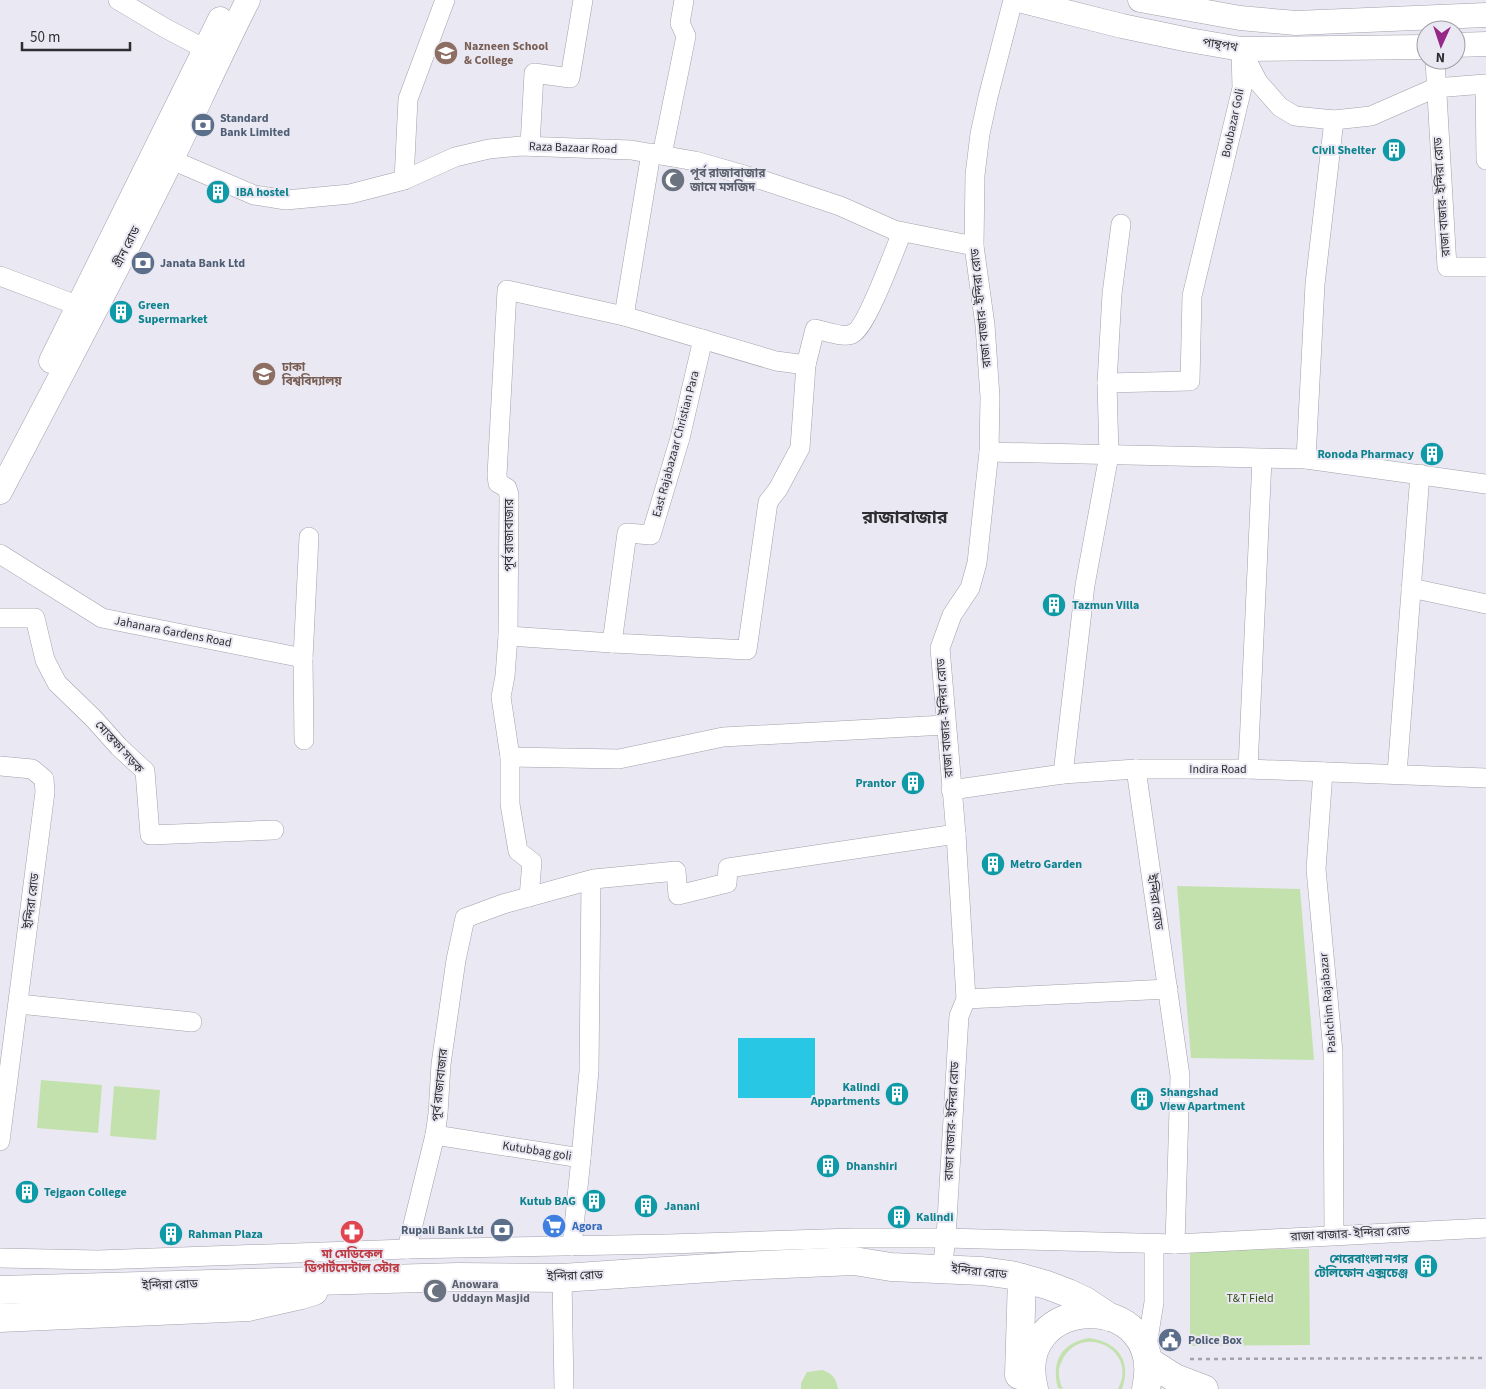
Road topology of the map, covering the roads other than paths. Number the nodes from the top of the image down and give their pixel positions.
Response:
1 (118, 0) edge
2 (230, 0) edge
3 (248, 0) edge
4 (445, 0) edge
5 (583, 0) edge
6 (684, 0) edge
7 (1013, 0) edge
8 (1019, 0) edge
9 (1140, 0) edge
10 (1454, 8) edge
11 (1486, 15) edge
12 (1486, 44) edge
13 (1466, 45) edge
14 (1416, 46) edge
15 (205, 49) junction
16 (1241, 49) junction
17 (1435, 70) edge
18 (1436, 88) junction
19 (1334, 120) junction
20 (530, 146) junction
21 (656, 154) junction
22 (172, 160) junction
23 (1486, 160) edge
24 (404, 180) junction
25 (1121, 224) dead end
26 (902, 232) junction
27 (974, 246) junction
28 (1486, 267) edge
29 (0, 276) edge
30 (79, 306) junction
31 (624, 316) junction
32 (703, 339) junction
33 (806, 365) junction
34 (1107, 383) junction
35 (989, 452) junction
36 (1109, 455) junction
37 (0, 458) edge
38 (1262, 459) junction
39 (1306, 459) junction
40 (1420, 474) junction
41 (1486, 484) edge
42 (0, 492) edge
43 (309, 537) dead end
44 (0, 554) edge
45 (1412, 588) junction
46 (1486, 604) edge
47 (0, 618) edge
48 (508, 636) junction
49 (612, 643) junction
50 (303, 658) junction
51 (945, 726) junction
52 (304, 740) dead end
53 (510, 757) junction
54 (0, 766) edge
55 (1136, 768) junction
56 (1248, 769) junction
57 (1323, 772) junction
58 (1063, 774) junction
59 (1397, 774) junction
60 (1486, 778) edge
61 (951, 790) junction
62 (274, 830) dead end
63 (956, 834) junction
64 (591, 880) junction
65 (529, 897) junction
66 (1168, 989) junction
67 (966, 1000) junction
68 (19, 1004) junction
69 (192, 1022) dead end
70 (435, 1135) junction
71 (0, 1141) edge
72 (581, 1158) junction
73 (1486, 1228) edge
74 (1334, 1235) junction
75 (946, 1238) junction
76 (1154, 1244) junction
77 (1174, 1244) junction
78 (572, 1246) junction
79 (407, 1249) junction
80 (0, 1258) edge
81 (942, 1269) junction
82 (562, 1278) junction
83 (1022, 1278) junction
84 (346, 1280) junction
85 (0, 1290) edge
86 (1109, 1317) junction
87 (0, 1318) edge
88 (1147, 1356) junction
89 (564, 1389) edge
90 (1019, 1389) edge
91 (1034, 1389) edge
92 (1146, 1389) edge
93 (1204, 1389) edge

1 - 15 street
2 - 15 main road, গ্রীন রোড
3 - 22 main road, গ্রীন রোড
4 - 24 street
5 - 20 street
6 - 21 street
7 - 27 street, রাজা বাজার- ইন্দিরা রোড
8 - 16 main road, পান্থপথ
9 - 10 main road
10 - 11 main road
12 - 13 main road
14 - 16 main road, পান্থপথ
15 - 30 main road, গ্রীন রোড
16 - 19 street, Boubazar Goli
16 - 34 street, Boubazar Goli
17 - 18 street
18 - 19 street, Boubazar Goli
18 - 23 street, Boubazar Goli
18 - 28 street, রাজা বাজার- ইন্দিরা রোড
19 - 39 street
20 - 21 street, Raza Bazaar Road
20 - 24 street, Raza Bazaar Road
21 - 26 street, Raza Bazaar Road
21 - 31 street
22 - 24 street, Raza Bazaar Road
22 - 42 main road, গ্রীন রোড
25 - 34 street
26 - 27 street, Raza Bazaar Road
26 - 33 street
27 - 35 street, রাজা বাজার- ইন্দিরা রোড
29 - 30 street
30 - 37 main road, গ্রীন রোড
31 - 32 street, পূর্ব রাজাবাজার
31 - 48 street, পূর্ব রাজাবাজার
32 - 33 street, পূর্ব রাজাবাজার
32 - 49 street, East Rajabazaar Christian Para
33 - 49 street
34 - 36 street
35 - 36 street
35 - 51 street, রাজা বাজার- ইন্দিরা রোড
36 - 38 street
36 - 58 street
38 - 39 street
38 - 56 street
39 - 40 street
40 - 41 street
40 - 45 street
43 - 50 street
44 - 50 street, Jahanara Gardens Road
45 - 46 street
45 - 59 street
47 - 62 street, মোস্তফা সড়ক
48 - 49 street
48 - 53 street, পূর্ব রাজাবাজার
50 - 52 street
51 - 53 street
51 - 61 street, রাজা বাজার- ইন্দিরা রোড
53 - 65 street, পূর্ব রাজাবাজার
54 - 68 street, ইন্দিরা রোড
55 - 56 street, Indira Road
55 - 58 street, Indira Road
55 - 66 street, ইন্দিরা রোড
56 - 57 street, Indira Road
57 - 59 street, Indira Road
57 - 74 street, Pashchim Rajabazar
58 - 61 street, Indira Road
59 - 60 street, Indira Road
61 - 63 street, রাজা বাজার- ইন্দিরা রোড
63 - 64 street
63 - 67 street, রাজা বাজার- ইন্দিরা রোড
64 - 65 street
64 - 72 street
65 - 70 street, পূর্ব রাজাবাজার
66 - 67 street
66 - 77 street, ইন্দিরা রোড
67 - 75 street, রাজা বাজার- ইন্দিরা রোড
68 - 69 street
68 - 71 street, ইন্দিরা রোড
70 - 72 street, Kutubbag goli
70 - 79 street, পূর্ব রাজাবাজার
72 - 78 street, Kutubbag goli
73 - 74 street, রাজা বাজার- ইন্দিরা রোড
74 - 77 street, রাজা বাজার- ইন্দিরা রোড
75 - 76 street, রাজা বাজার- ইন্দিরা রোড
75 - 78 street
75 - 81 street, রাজা বাজার- ইন্দিরা রোড
76 - 77 street, রাজা বাজার- ইন্দিরা রোড
76 - 88 street
78 - 79 street
79 - 80 street
81 - 82 highway, ইন্দিরা রোড
81 - 83 highway, ইন্দিরা রোড
82 - 84 highway, ইন্দিরা রোড
82 - 89 street
83 - 86 highway, ইন্দিরা রোড
83 - 90 highway
84 - 85 highway, ইন্দিরা রোড
84 - 87 highway
86 - 88 highway, ইন্দিরা রোড
86 - 91 highway
88 - 92 highway
88 - 93 highway

